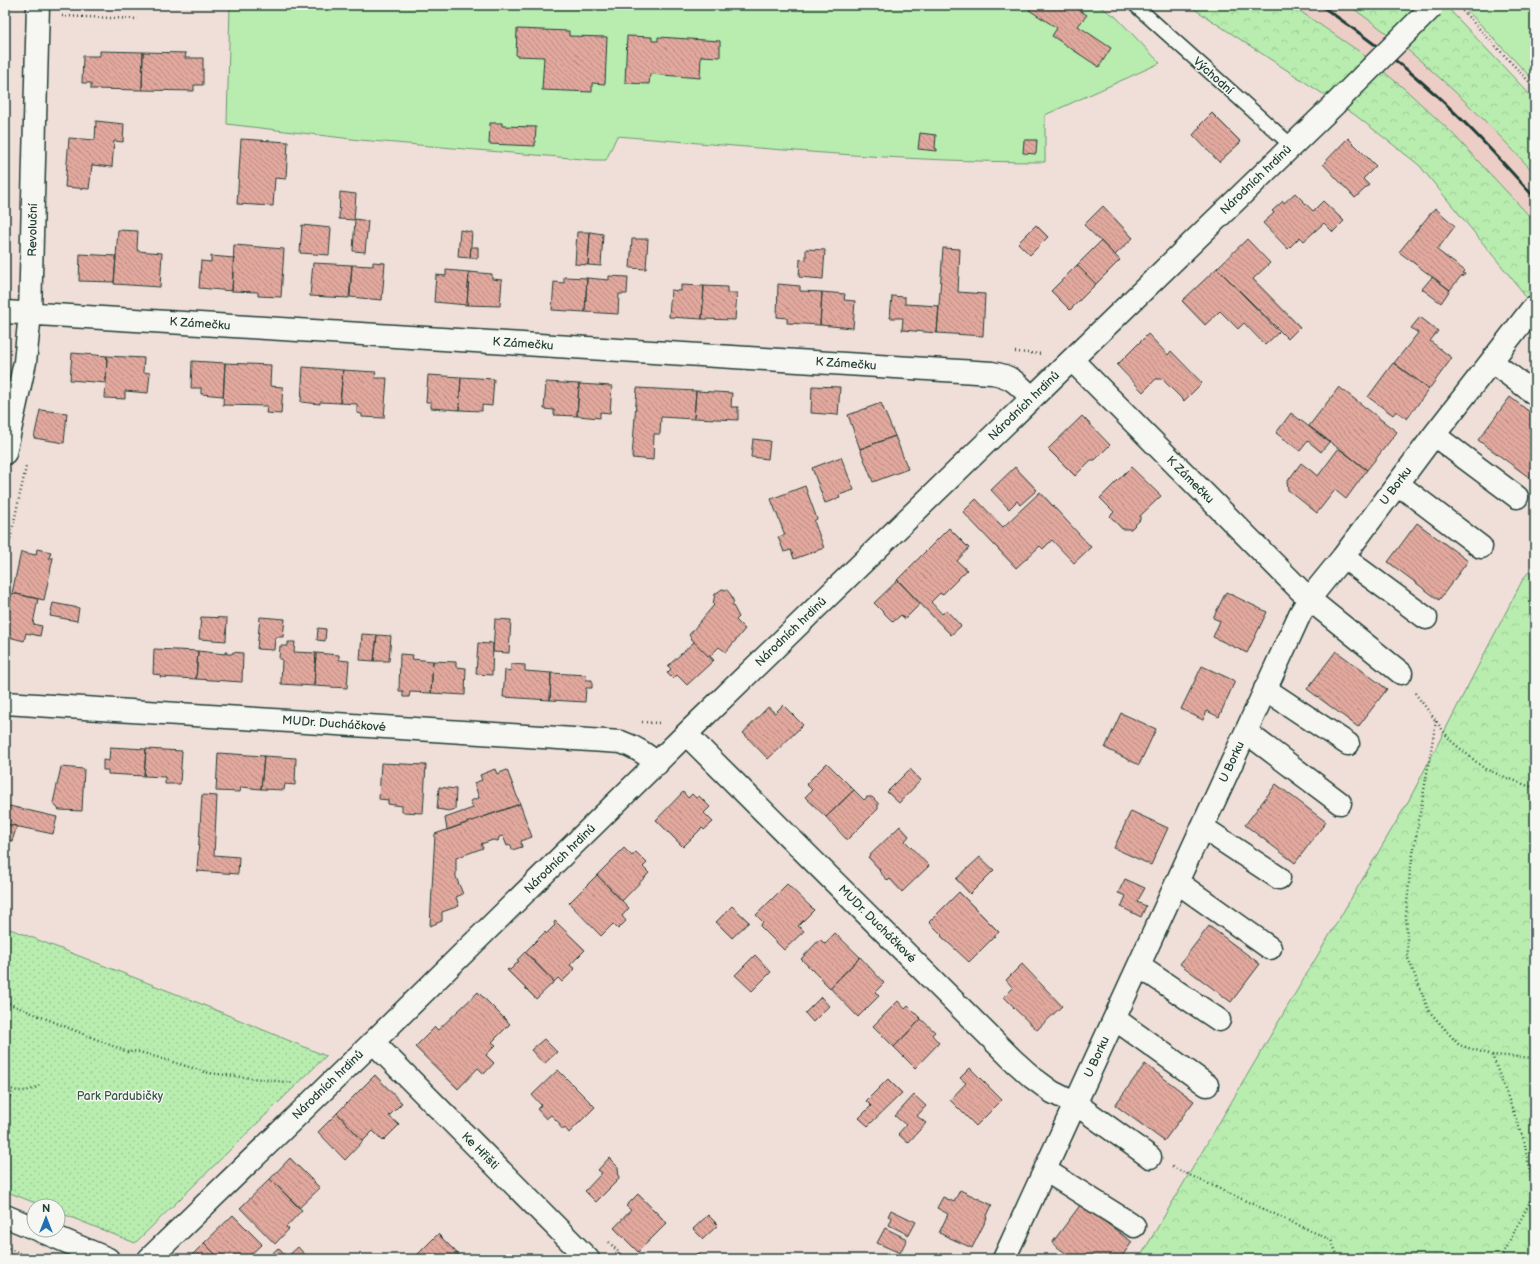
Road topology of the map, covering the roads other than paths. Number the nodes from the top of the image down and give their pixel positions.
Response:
1 (1135, 5) edge
2 (1433, 6) edge
3 (38, 10) edge
4 (1292, 146) junction
5 (1532, 309) dead end
6 (5, 312) edge
7 (30, 314) junction
8 (1072, 360) junction
9 (1492, 362) junction
10 (1535, 394) edge
11 (1032, 398) junction
12 (1434, 435) junction
13 (5, 452) edge
14 (1398, 484) junction
15 (1517, 497) dead end
16 (1481, 547) dead end
17 (1343, 557) junction
18 (1309, 600) junction
19 (1426, 618) dead end
20 (1401, 673) road end
21 (1266, 689) junction
22 (5, 703) edge
23 (1246, 732) junction
24 (686, 734) junction
25 (1348, 744) dead end
26 (657, 764) junction
27 (1340, 803) dead end
28 (1202, 827) junction
29 (1279, 878) dead end
30 (1177, 882) junction
31 (1270, 948) dead end
32 (1139, 966) junction
33 (1115, 1019) junction
34 (1219, 1020) dead end
35 (373, 1042) junction
36 (1207, 1085) dead end
37 (1076, 1104) junction
38 (1150, 1157) road end
39 (1045, 1170) junction
40 (5, 1216) edge
41 (26, 1225) edge
42 (1134, 1226) dead end
43 (59, 1238) edge
44 (1009, 1257) edge
45 (108, 1259) edge
46 (149, 1259) edge
47 (588, 1259) edge

1 - 4 lane, Východní
2 - 4 street, Národních hrdinů, bridge
3 - 7 street, Revoluční
4 - 8 street, Národních hrdinů
5 - 9 street, U Borku
6 - 7 street, K Zámečku
7 - 11 street, K Zámečku
7 - 13 street, Revoluční
8 - 11 street, Národních hrdinů
8 - 18 street, K Zámečku
9 - 10 street
9 - 12 street, U Borku
11 - 24 street, Národních hrdinů
12 - 14 street, U Borku
12 - 15 street
14 - 16 street
14 - 17 street, U Borku
17 - 18 street, U Borku
17 - 19 street
18 - 20 street, K Zámečku
18 - 21 street, U Borku
21 - 23 street, U Borku
21 - 25 street
22 - 26 street, MUDr. Ducháčkové
23 - 27 street
23 - 28 street, U Borku
24 - 26 street, Národních hrdinů
24 - 37 street, MUDr. Ducháčkové
26 - 35 street, Národních hrdinů
28 - 29 street
28 - 30 street, U Borku
30 - 31 street
30 - 32 street, U Borku
32 - 33 street, U Borku
32 - 34 street
33 - 36 street
33 - 37 street, U Borku
35 - 46 street, Národních hrdinů
35 - 47 street, Ke Hřišti
37 - 38 street, MUDr. Ducháčkové
37 - 39 street, U Borku
39 - 42 street
39 - 44 street, U Borku
40 - 41 street
43 - 45 street

